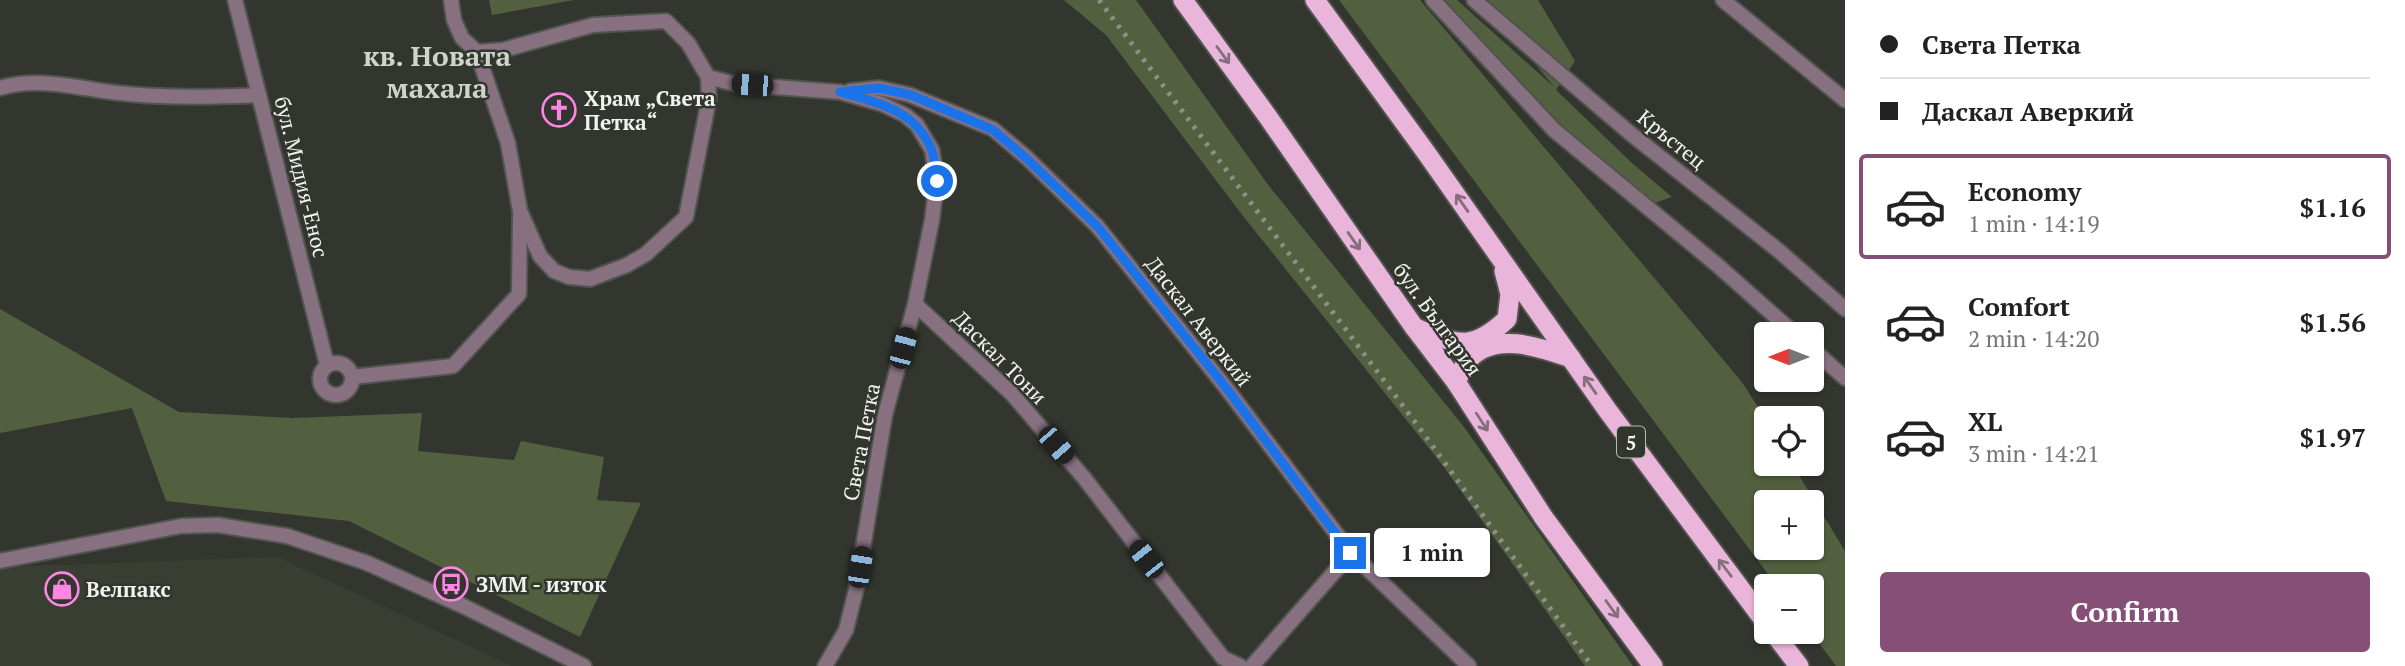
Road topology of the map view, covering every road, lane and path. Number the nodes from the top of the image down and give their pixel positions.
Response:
1 (235, 0) edge
2 (451, 0) edge
3 (1183, 0) edge
4 (1315, 0) edge
5 (1433, 0) edge
6 (1475, 0) edge
7 (1723, 0) edge
8 (477, 52) junction
9 (708, 77) junction
10 (0, 88) edge
11 (840, 92) junction
12 (259, 95) junction
13 (1845, 100) edge
14 (520, 211) junction
15 (1501, 259) junction
16 (915, 304) junction
17 (1845, 309) edge
18 (1782, 322) edge
19 (1414, 327) junction
20 (1570, 359) junction
21 (1824, 359) edge
22 (327, 365) junction
23 (352, 377) junction
24 (1845, 378) edge
25 (1456, 382) junction
26 (1350, 553) junction
27 (0, 561) edge
28 (1754, 606) edge
29 (1782, 644) edge
30 (584, 666) edge
31 (825, 666) edge
32 (1240, 666) edge
33 (1252, 666) edge
34 (1469, 666) edge
35 (1653, 666) edge
36 (1799, 666) edge

1 - 12 street, бул. Мидия-Енос
2 - 8 street
3 -> 19 highway, бул. България
15 -> 4 highway, 5
5 - 18 street
6 - 17 street, Кръстец
7 - 13 street
8 - 9 street
8 - 14 street
9 - 11 street, Света Петка
9 - 14 street
10 - 12 street
11 - 16 street, Света Петка
11 - 26 street, Даскал Аверкий
12 - 22 street, бул. Мидия-Енос
14 - 23 street
15 - 19 highway
15 - 20 highway, 5
16 - 31 street, Света Петка
16 - 32 street, Даскал Тони
19 - 25 highway, бул. България
20 - 25 highway
28 -> 20 highway, 5
21 - 24 street
22 - 23 street
22 - 23 street
25 -> 35 highway, бул. България
26 - 33 street
26 - 34 street, Даскал Аверкий
27 - 30 street
29 - 36 highway

